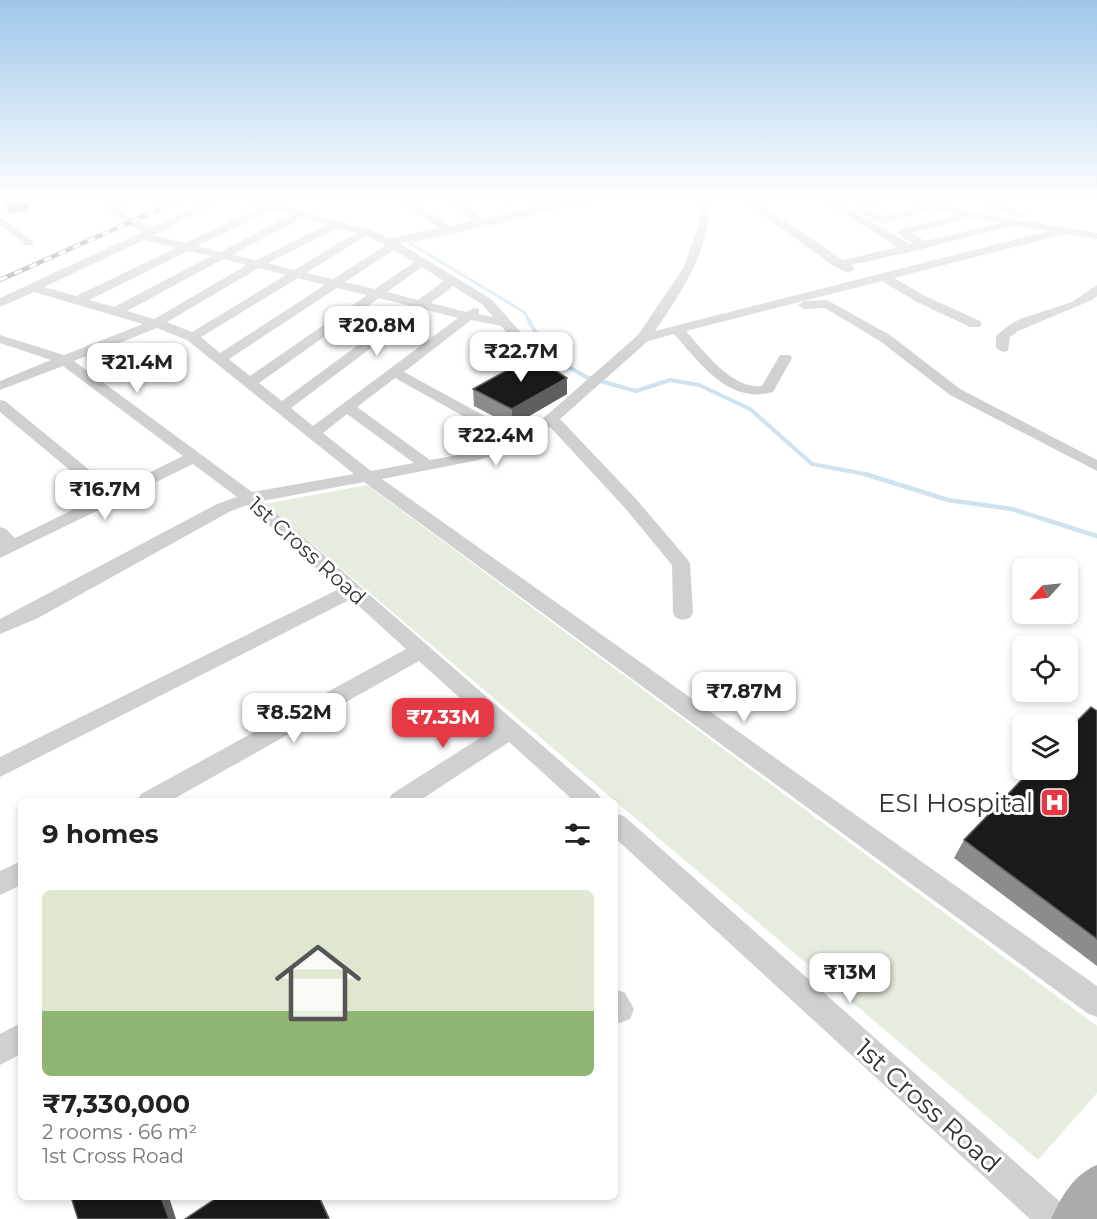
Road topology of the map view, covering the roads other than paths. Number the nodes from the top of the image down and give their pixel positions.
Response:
1 (100, 257) edge
2 (166, 257) edge
3 (217, 257) edge
4 (229, 257) edge
5 (272, 257) edge
6 (323, 257) edge
7 (373, 257) edge
8 (414, 257) edge
9 (693, 257) edge
10 (829, 257) edge
11 (872, 257) edge
12 (965, 257) edge
13 (422, 262) junction
14 (258, 264) junction
15 (839, 264) junction
16 (296, 273) junction
17 (884, 277) junction
18 (869, 280) junction
19 (452, 281) junction
20 (336, 283) junction
21 (35, 288) junction
22 (1097, 289) edge
23 (378, 293) junction
24 (78, 300) junction
25 (1083, 301) junction
26 (488, 302) junction
27 (0, 303) edge
28 (422, 304) junction
29 (799, 304) dead end
30 (1097, 309) edge
31 (116, 310) junction
32 (468, 316) junction
33 (505, 323) junction
34 (154, 324) junction
35 (975, 324) dead end
36 (677, 329) junction
37 (192, 337) junction
38 (643, 338) junction
39 (0, 339) edge
40 (1003, 348) dead end
41 (785, 358) dead end
42 (220, 359) junction
43 (64, 360) junction
44 (394, 372) junction
45 (250, 383) junction
46 (0, 386) edge
47 (575, 387) junction
48 (0, 404) edge
49 (282, 408) junction
50 (348, 408) junction
51 (551, 418) junction
52 (313, 433) junction
53 (519, 441) junction
54 (194, 457) junction
55 (427, 465) junction
56 (1097, 466) edge
57 (367, 476) junction
58 (112, 498) junction
59 (249, 498) junction
60 (0, 533) edge
61 (6, 549) edge
62 (351, 591) junction
63 (683, 613) dead end
64 (0, 627) edge
65 (420, 651) junction
66 (509, 730) junction
67 (0, 768) edge
68 (154, 798) edge
69 (405, 798) edge
70 (587, 798) edge
71 (618, 826) edge
72 (18, 874) edge
73 (0, 884) edge
74 (1097, 1003) edge
75 (18, 1040) edge
76 (0, 1050) edge
77 (1097, 1186) edge
78 (1054, 1219) edge
79 (1072, 1219) edge

1 - 21 street
2 - 24 street
3 - 31 street
4 - 14 street
5 - 14 street
6 - 16 street
7 - 20 street
8 - 13 street
9 - 38 street
10 - 15 street
11 - 15 street
12 - 17 street
13 - 19 street
13 - 23 street
14 - 16 street
14 - 34 street
15 - 18 street
16 - 20 street
16 - 37 street
17 - 18 street
17 - 35 street
18 - 36 street
19 - 26 street
19 - 28 street
20 - 23 street
20 - 42 street
21 - 24 street
21 - 27 street
22 - 25 street
23 - 28 street
23 - 45 street
24 - 31 street
25 - 30 street
25 - 40 street
26 - 32 street
26 - 33 street
28 - 32 street
28 - 49 street
29 - 56 street
31 - 34 street
32 - 33 street
32 - 44 street
33 - 47 street
34 - 37 street
34 - 43 street
36 - 38 street
36 - 41 street
37 - 42 street
38 - 47 street
39 - 43 street, 1st Cross Road
42 - 45 street
43 - 46 street
43 - 54 street, 1st Cross Road
44 - 50 street
44 - 53 street
45 - 49 street
47 - 51 street
48 - 58 street
49 - 52 street
50 - 52 street
50 - 55 street
51 - 53 street
51 - 63 street
52 - 57 street
53 - 55 street
54 - 58 street
54 - 59 street, 1st Cross Road
55 - 57 street
57 - 59 street
57 - 74 street
58 - 61 street
59 - 62 street, 1st Cross Road
59 - 64 street
60 - 61 street
62 - 65 street, 1st Cross Road
62 - 67 street
65 - 66 street, 1st Cross Road
65 - 68 street
66 - 69 street
66 - 70 street, 1st Cross Road
71 - 78 street, 1st Cross Road
72 - 73 street
75 - 76 street
77 - 79 main road

